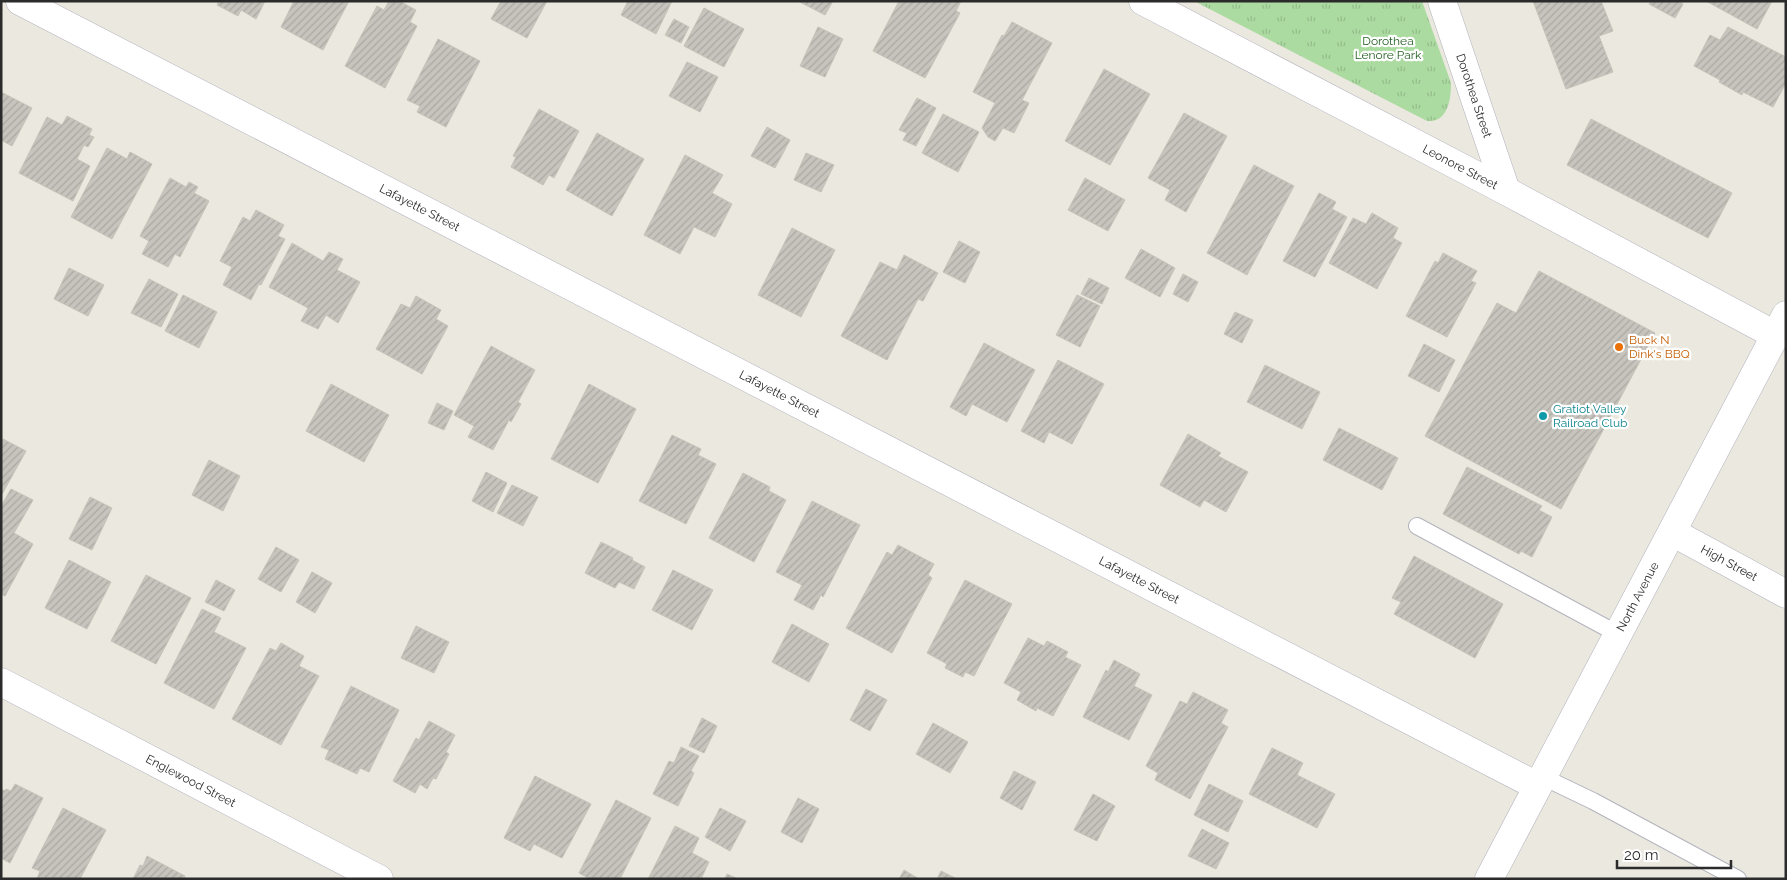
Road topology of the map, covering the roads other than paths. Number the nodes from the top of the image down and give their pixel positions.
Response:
1 (20, 1) edge
2 (1143, 1) edge
3 (1442, 1) edge
4 (1506, 191) junction
5 (1780, 325) edge
6 (1417, 526) dead end
7 (1672, 532) junction
8 (1786, 594) edge
9 (1618, 634) junction
10 (1, 682) edge
11 (1540, 782) junction
12 (379, 879) edge
13 (1489, 879) edge
14 (1738, 879) edge

1 - 11 street, Lafayette Street
2 - 4 street, Leonore Street
3 - 4 street, Dorothea Street
4 - 5 street, Leonore Street
5 - 7 street, North Avenue
6 - 9 lane
7 - 8 street, High Street
7 - 9 street, North Avenue
9 - 11 street, North Avenue
10 - 12 street, Englewood Street
11 - 13 street, North Avenue
11 - 14 lane

